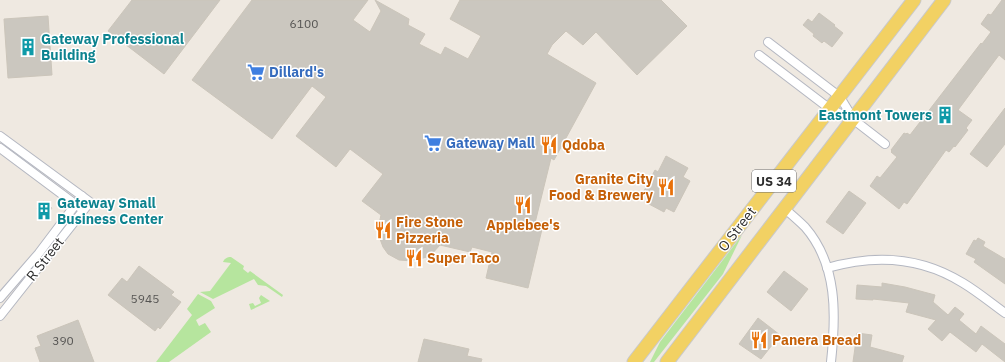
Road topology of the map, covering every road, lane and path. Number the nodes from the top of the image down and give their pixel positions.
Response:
1 (914, 0) edge
2 (944, 0) edge
3 (768, 42) dead end
4 (759, 55) dead end
5 (840, 97) junction
6 (830, 109) junction
7 (854, 120) junction
8 (0, 136) edge
9 (885, 144) dead end
10 (0, 148) edge
11 (82, 196) junction
12 (75, 204) junction
13 (785, 209) junction
14 (83, 210) junction
15 (827, 268) junction
16 (0, 298) edge
17 (1005, 313) edge
18 (0, 316) edge
19 (634, 362) edge
20 (666, 362) edge
21 (830, 362) edge

1 - 5 main road, O Street / US 34
2 - 7 main road, O Street / US 34
3 - 5 street
4 - 6 street
5 - 6 main road, O Street / US 34
5 - 7 street
6 - 7 street
6 - 19 main road, O Street / US 34
7 - 9 street
7 - 13 main road, O Street / US 34
8 - 11 street
10 - 12 street
11 - 12 street, R Street
11 - 14 street, R Street
12 - 14 street
12 - 16 street, R Street
13 - 15 street
13 - 20 main road, O Street / US 34
14 - 18 street, R Street
15 - 17 street
15 - 21 street

